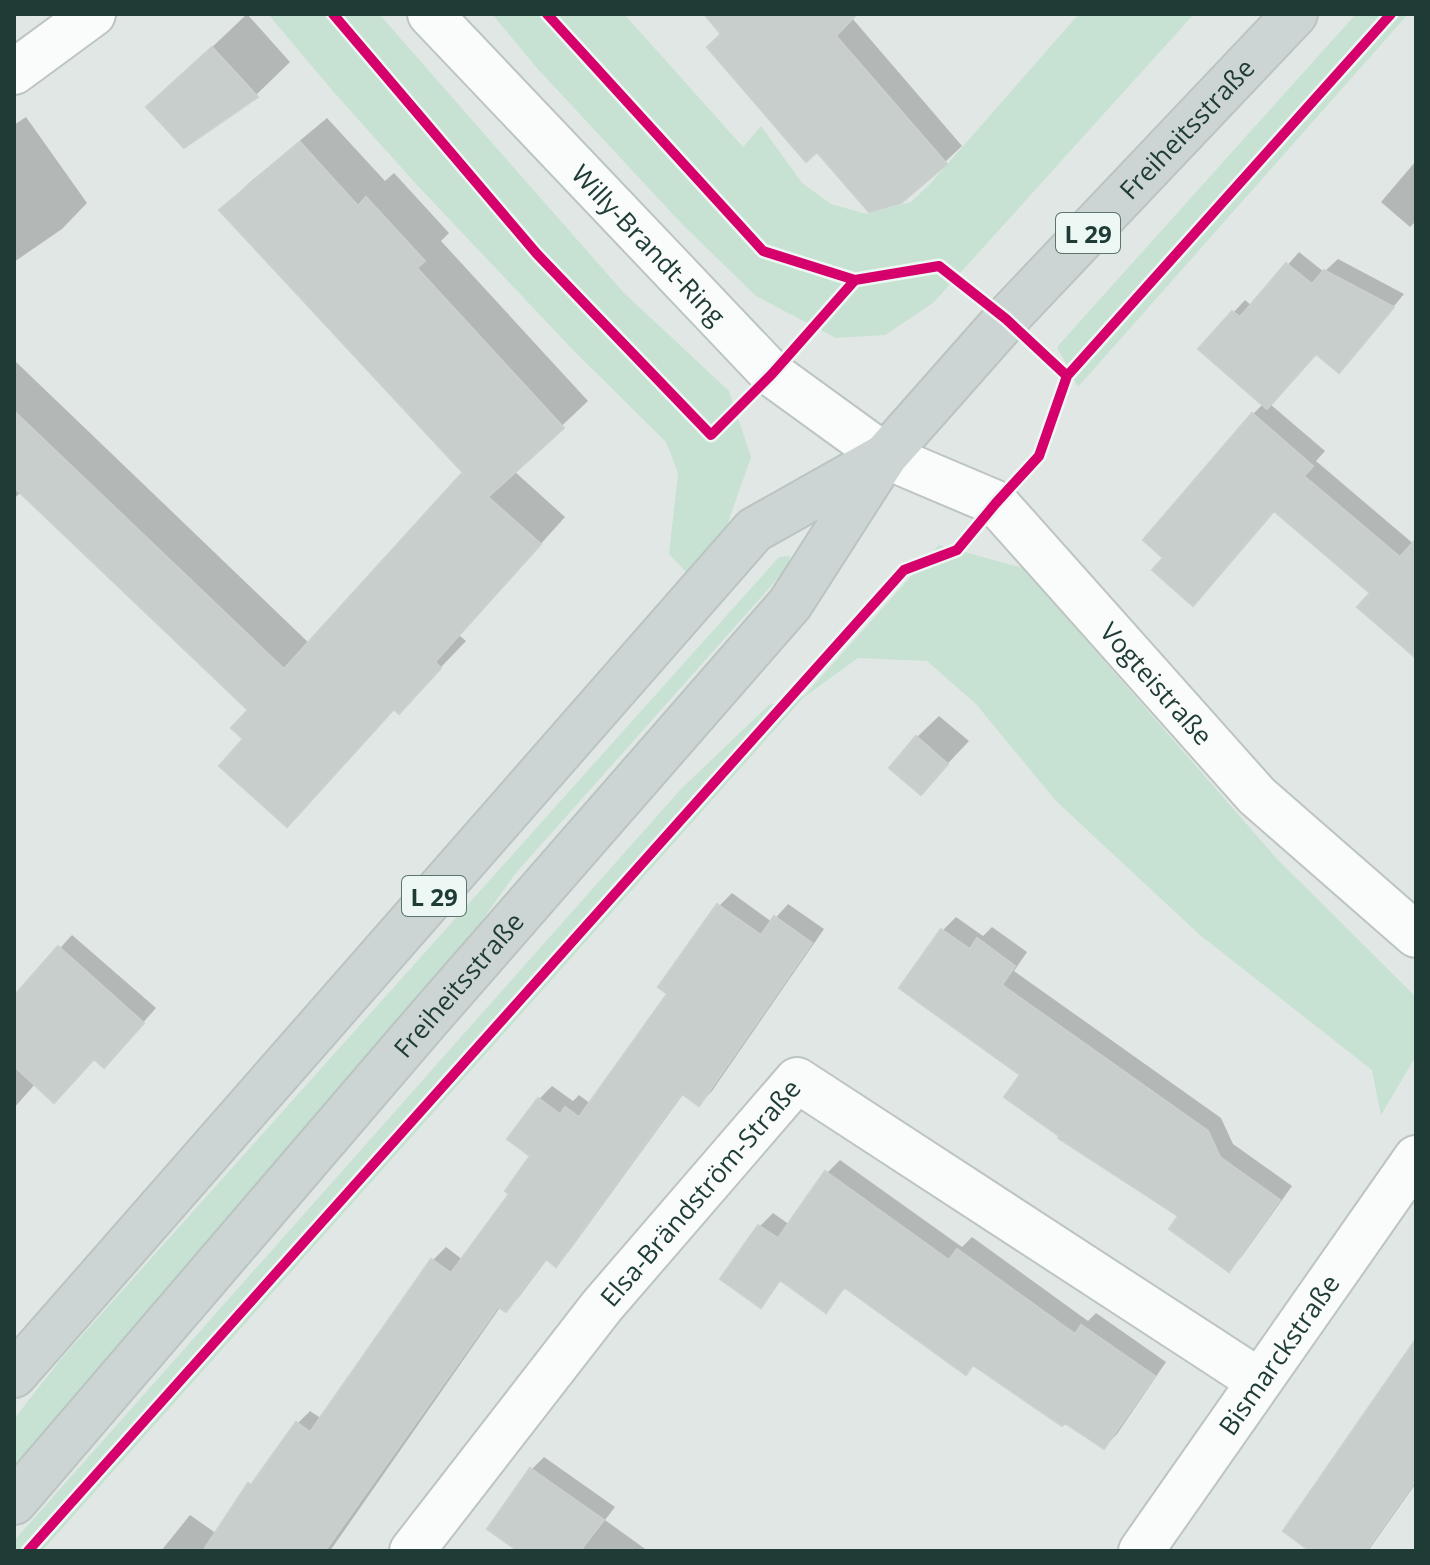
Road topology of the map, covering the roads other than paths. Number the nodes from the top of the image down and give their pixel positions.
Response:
1 (93, 14) edge
2 (430, 14) edge
3 (1295, 14) edge
4 (14, 72) edge
5 (885, 456) junction
6 (1416, 935) edge
7 (1416, 1158) edge
8 (14, 1375) edge
9 (1259, 1381) junction
10 (14, 1502) edge
11 (412, 1551) edge
12 (1141, 1551) edge

1 - 4 street
2 - 5 street, Willy-Brandt-Ring
3 - 5 main road, Freiheitsstraße / L 29
5 - 6 street, Vogteistraße
5 - 8 main road, Freiheitsstraße / L 29
5 - 10 main road, Freiheitsstraße / L 29
7 - 9 street, Bismarckstraße
9 - 11 street, Elsa-Brändström-Straße
9 - 12 street, Bismarckstraße

